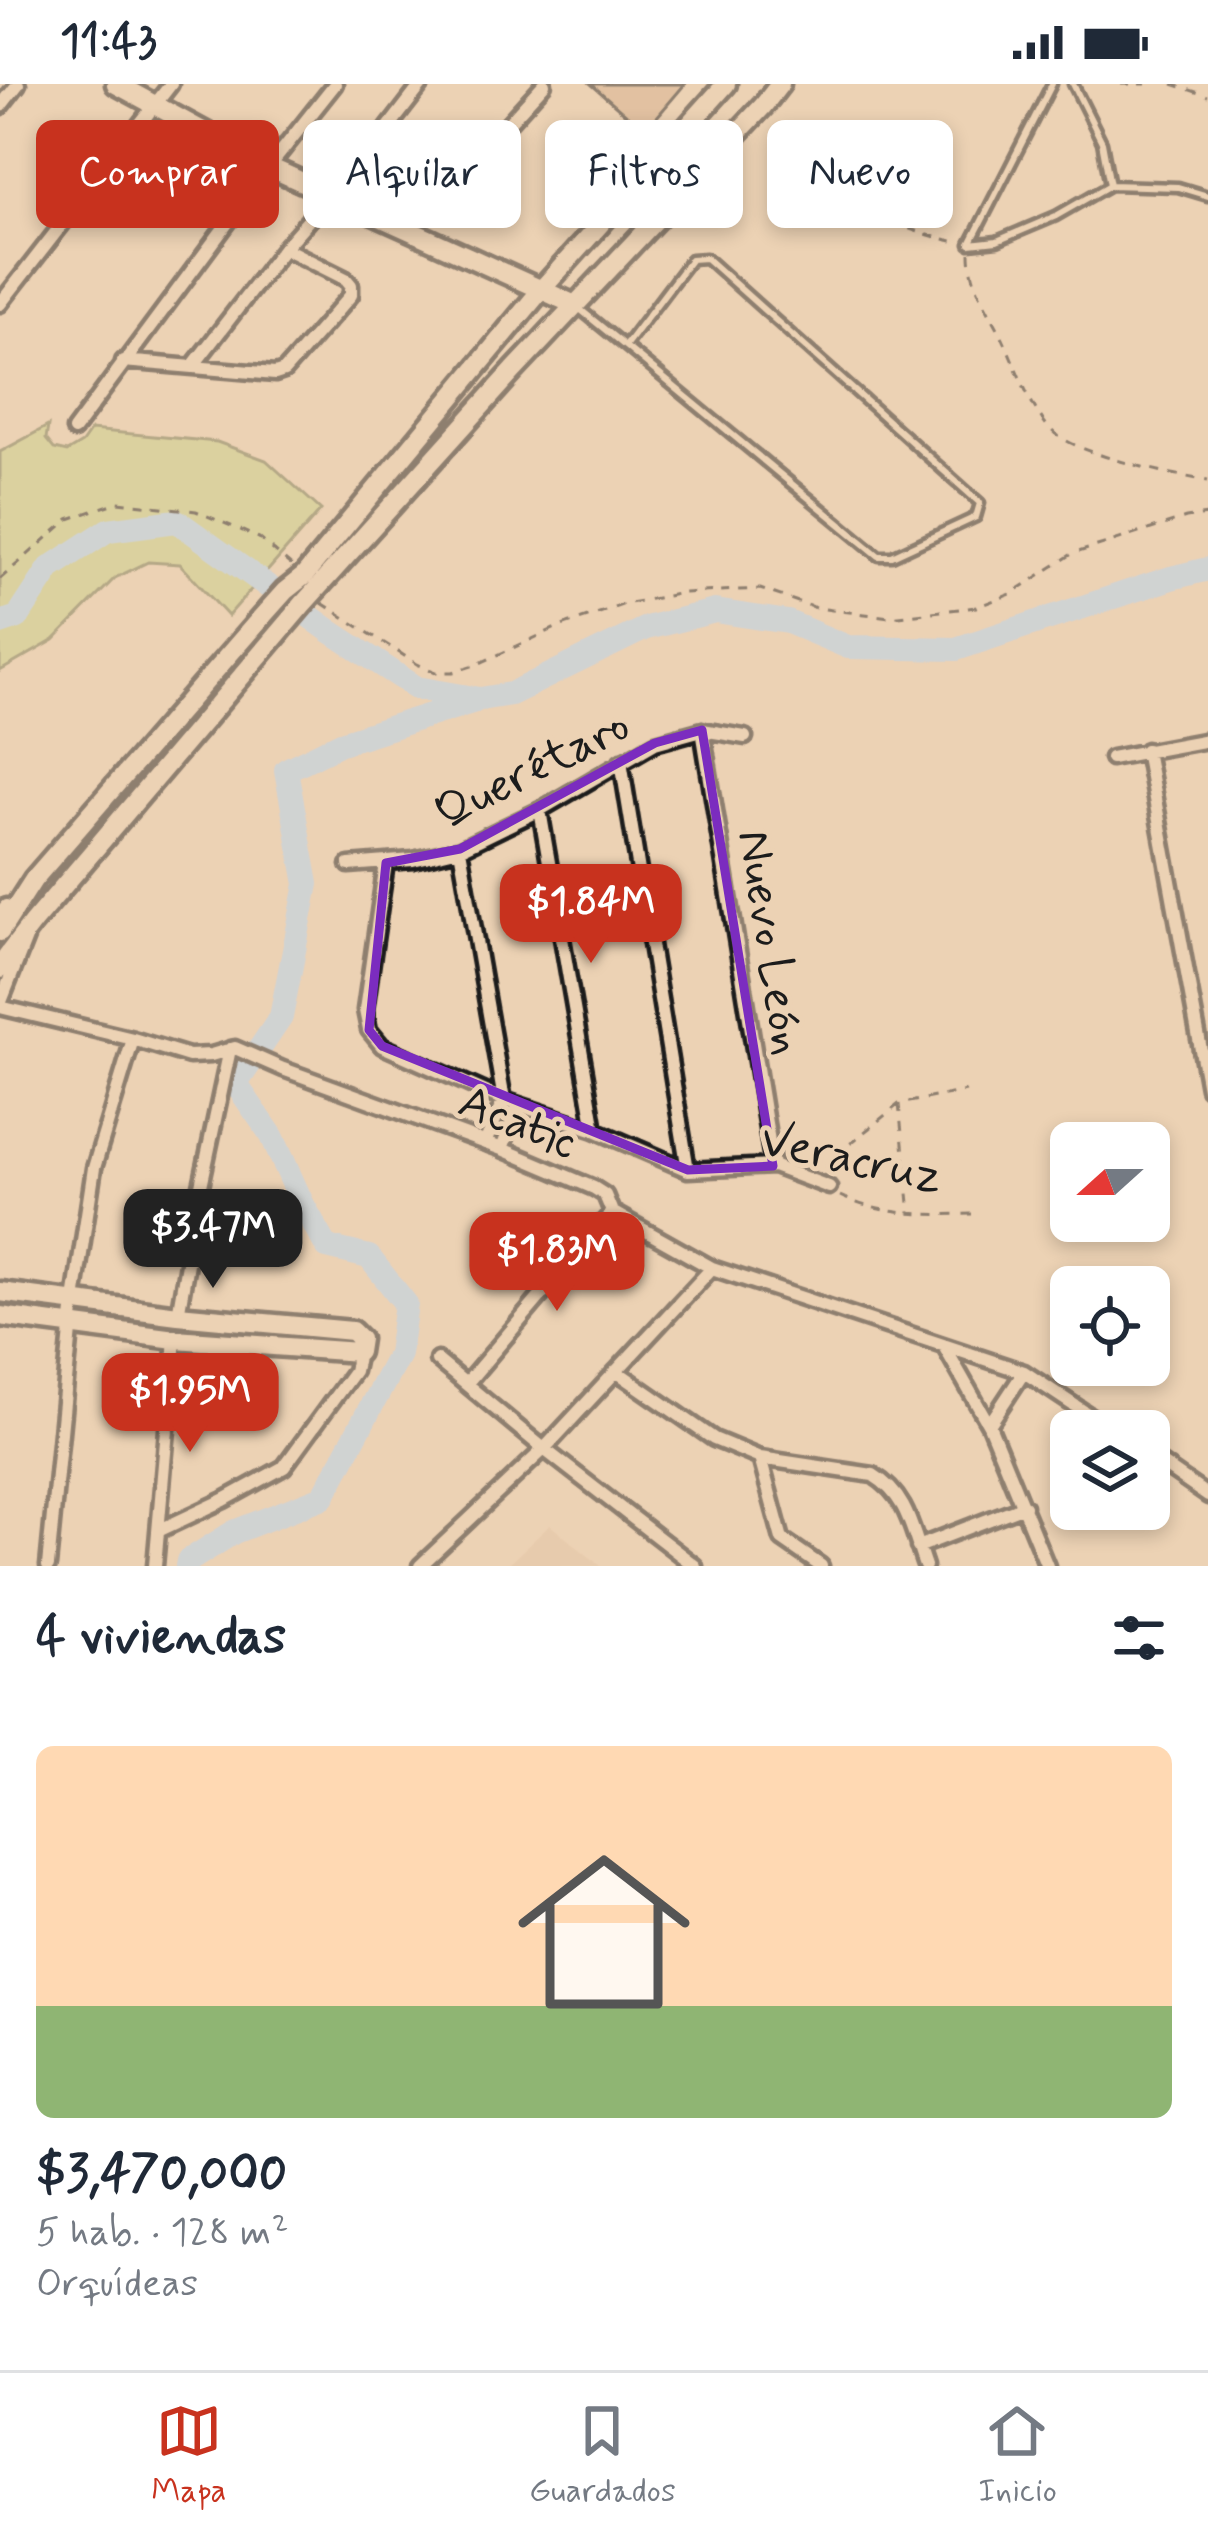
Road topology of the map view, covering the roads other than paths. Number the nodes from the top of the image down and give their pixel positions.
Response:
1 (18, 84) edge
2 (116, 84) edge
3 (171, 84) edge
4 (335, 84) edge
5 (422, 84) edge
6 (544, 84) edge
7 (726, 84) edge
8 (780, 84) edge
9 (1052, 84) edge
10 (1073, 84) edge
11 (154, 106) junction
12 (0, 107) edge
13 (180, 120) edge
14 (394, 120) edge
15 (511, 120) edge
16 (279, 154) edge
17 (1110, 184) junction
18 (1208, 196) edge
19 (303, 226) edge
20 (223, 228) edge
21 (403, 228) edge
22 (284, 248) junction
23 (541, 290) junction
24 (0, 304) edge
25 (575, 304) junction
26 (625, 346) junction
27 (123, 361) junction
28 (192, 367) junction
29 (74, 430) dead end
30 (702, 730) junction
31 (745, 737) dead end
32 (1208, 740) edge
33 (1146, 750) junction
34 (1111, 758) dead end
35 (621, 761) junction
36 (540, 810) junction
37 (460, 850) junction
38 (386, 863) junction
39 (349, 865) dead end
40 (34, 879) junction
41 (2, 910) edge
42 (33, 922) junction
43 (0, 932) edge
44 (0, 969) edge
45 (0, 1006) edge
46 (133, 1039) junction
47 (233, 1048) junction
48 (1208, 1088) edge
49 (511, 1102) junction
50 (595, 1130) junction
51 (485, 1142) junction
52 (502, 1149) junction
53 (773, 1166) junction
54 (688, 1170) junction
55 (829, 1187) road end
56 (612, 1212) junction
57 (712, 1268) junction
58 (0, 1292) edge
59 (74, 1300) junction
60 (0, 1316) edge
61 (178, 1316) junction
62 (73, 1325) junction
63 (175, 1339) junction
64 (944, 1346) junction
65 (358, 1352) junction
66 (437, 1360) dead end
67 (616, 1371) junction
68 (1024, 1372) junction
69 (466, 1384) junction
70 (1081, 1410) edge
71 (989, 1425) junction
72 (544, 1449) junction
73 (760, 1458) junction
74 (1170, 1470) edge
75 (1208, 1496) edge
76 (1024, 1506) junction
77 (160, 1530) junction
78 (918, 1547) junction
79 (48, 1566) edge
80 (155, 1566) edge
81 (420, 1566) edge
82 (695, 1566) edge
83 (821, 1566) edge
84 (925, 1566) edge
85 (1047, 1566) edge

1 - 12 street
2 - 11 main road
3 - 11 street
4 - 16 street
5 - 14 street
6 - 15 street
7 - 23 main road
8 - 25 main road
9 - 17 lane
10 - 17 lane
11 - 13 main road
11 - 24 street
17 - 18 lane
19 - 22 street
20 - 27 street
21 - 23 main road
22 - 28 street
22 - 28 street
23 - 25 main road
23 - 40 main road
25 - 26 lane
25 - 42 main road
26 - 26 lane
27 - 28 street
27 - 29 street
30 - 31 street, Querétaro
30 - 35 street, Querétaro
30 - 53 street, Nuevo León
32 - 33 street
33 - 34 street
33 - 48 street
35 - 36 street, Querétaro
35 - 54 street
36 - 37 street, Querétaro
36 - 50 street
37 - 38 street, Querétaro
37 - 49 street
38 - 39 street, Querétaro
38 - 49 street, Veracruz
40 - 41 street
40 - 43 main road
42 - 44 main road
42 - 45 street
45 - 46 street, Acatic
46 - 47 street, Acatic
46 - 59 street
47 - 51 street, Acatic
47 - 61 street
49 - 50 street, Veracruz
49 - 51 street
49 - 52 street
50 - 54 street, Veracruz
51 - 52 street, Acatic
52 - 56 street, Acatic
53 - 54 street, Veracruz
53 - 55 street, Veracruz
56 - 57 street, Acatic
56 - 69 street
57 - 64 street, Acatic
57 - 67 street
58 - 59 main road
59 - 61 main road
59 - 62 street
60 - 62 main road
61 - 65 main road
62 - 63 main road
62 - 79 street
63 - 65 main road
63 - 77 street
64 - 68 street, Acatic
64 - 71 street
65 - 77 street
66 - 69 street
67 - 72 street
67 - 73 street
68 - 70 street, Acatic
68 - 71 street
69 - 72 street
71 - 76 street
72 - 81 street
72 - 82 street
73 - 78 street
73 - 83 street
74 - 75 street
76 - 78 street
76 - 85 street
77 - 80 street
78 - 84 street

